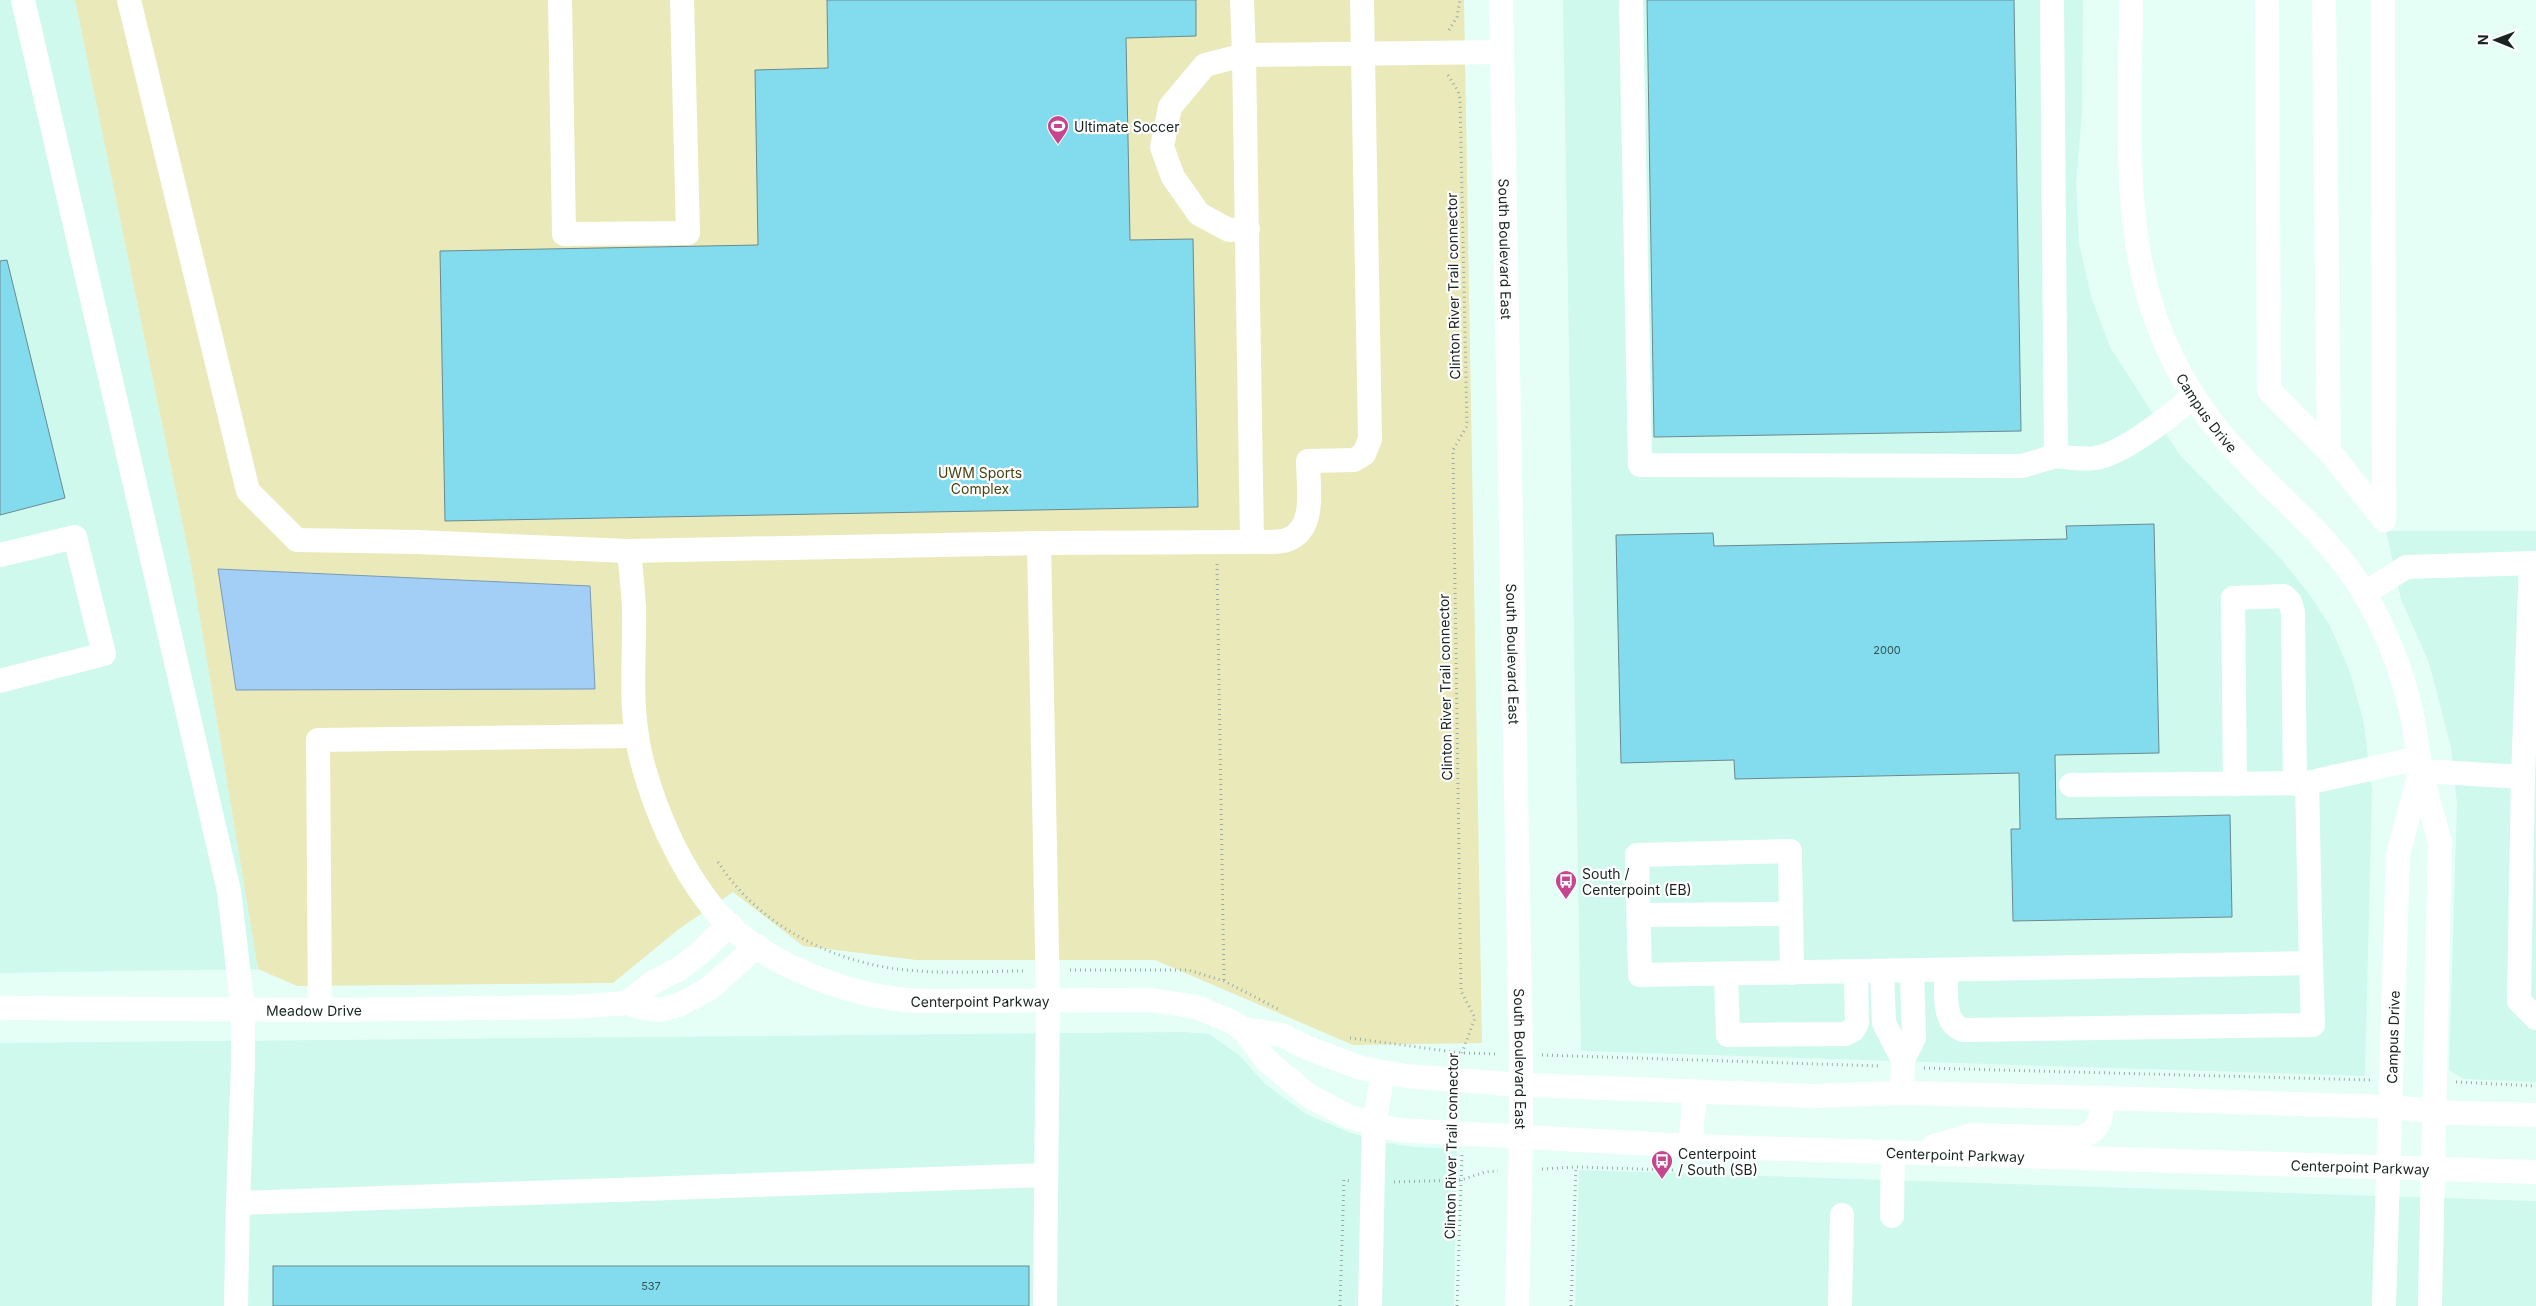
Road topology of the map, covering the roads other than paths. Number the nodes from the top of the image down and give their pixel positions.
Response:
1 (22, 0) edge
2 (128, 0) edge
3 (560, 0) edge
4 (682, 0) edge
5 (1242, 0) edge
6 (1362, 0) edge
7 (1501, 0) edge
8 (1630, 0) edge
9 (2052, 0) edge
10 (2130, 0) edge
11 (2267, 0) edge
12 (2324, 0) edge
13 (2383, 0) edge
14 (1364, 52) junction
15 (1502, 52) junction
16 (1244, 55) junction
17 (1248, 229) junction
18 (2194, 396) junction
19 (2329, 451) junction
20 (2056, 456) junction
21 (1252, 542) junction
22 (1039, 543) junction
23 (629, 551) junction
24 (0, 555) edge
25 (2534, 563) edge
26 (2364, 594) junction
27 (0, 682) edge
28 (636, 736) junction
29 (2420, 765) junction
30 (2522, 777) junction
31 (2235, 784) junction
32 (2301, 784) junction
33 (2072, 785) dead end
34 (1791, 914) junction
35 (1639, 915) junction
36 (730, 924) junction
37 (757, 946) junction
38 (2311, 963) junction
39 (1946, 970) junction
40 (1912, 971) junction
41 (1856, 972) junction
42 (1882, 972) junction
43 (1792, 973) junction
44 (1726, 974) junction
45 (1048, 1001) junction
46 (627, 1003) junction
47 (0, 1008) edge
48 (243, 1010) junction
49 (320, 1010) junction
50 (2536, 1018) edge
51 (1243, 1029) junction
52 (1903, 1060) junction
53 (1383, 1072) junction
54 (1521, 1085) junction
55 (1694, 1092) junction
56 (1902, 1093) junction
57 (2102, 1098) junction
58 (2390, 1107) junction
59 (2434, 1111) junction
60 (2536, 1115) edge
61 (1374, 1125) junction
62 (1522, 1137) junction
63 (1690, 1146) junction
64 (1903, 1152) junction
65 (2388, 1166) junction
66 (2434, 1168) junction
67 (2536, 1172) edge
68 (1046, 1175) junction
69 (238, 1203) junction
70 (1842, 1215) dead end
71 (1892, 1216) dead end
72 (236, 1306) edge
73 (1045, 1306) edge
74 (1370, 1306) edge
75 (1517, 1306) edge
76 (1840, 1306) edge
77 (2384, 1306) edge
78 (2430, 1306) edge

1 - 48 street
2 - 23 street
3 - 4 street
5 - 16 street
6 - 14 street
7 - 15 street, South Boulevard East
8 - 20 street
9 - 20 street
10 - 18 street, Campus Drive
11 - 19 street
12 - 19 street
13 - 19 street
14 - 15 street
14 - 16 street
14 - 21 street
15 - 54 street, South Boulevard East
16 - 17 street
16 - 17 street
17 - 21 street
18 - 20 street
18 - 26 street, Campus Drive
21 - 22 street
22 - 23 street
22 - 45 street
23 - 28 street, Centerpoint Parkway
24 - 27 street
25 - 26 street
25 - 30 street
26 - 29 street, Campus Drive
28 - 36 street, Centerpoint Parkway
28 - 49 street
29 - 30 street
29 - 32 street
29 - 58 street, Campus Drive
29 - 59 street, Campus Drive
30 - 50 street
31 - 32 street
31 - 32 street
31 - 33 street
32 - 38 street
34 - 35 street
34 - 35 street
34 - 43 street
35 - 44 street
36 - 37 street, Centerpoint Parkway
36 - 46 street
37 - 45 street, Centerpoint Parkway
37 - 46 street, Meadow Drive
38 - 39 street
38 - 39 street
39 - 40 street
40 - 42 street
40 - 52 street
41 - 42 street
41 - 43 street
41 - 44 street
42 - 52 street
43 - 44 street
45 - 51 street, Centerpoint Parkway
45 - 68 street
46 - 49 street, Meadow Drive
47 - 48 street, Meadow Drive
48 - 49 street, Meadow Drive
48 - 69 street
51 - 53 street, Centerpoint Parkway
51 - 61 street, Centerpoint Parkway
52 - 56 street
53 - 54 street, Centerpoint Parkway
53 - 61 street
54 - 55 street, Centerpoint Parkway
54 - 62 street, South Boulevard East
55 - 56 street, Centerpoint Parkway
55 - 63 street
56 - 57 street, Centerpoint Parkway
57 - 58 street, Centerpoint Parkway
57 - 64 street
58 - 59 street, Centerpoint Parkway
58 - 65 street, Campus Drive
59 - 60 street, Centerpoint Parkway
59 - 66 street, Campus Drive
61 - 62 street, Centerpoint Parkway
61 - 74 street
62 - 63 street, Centerpoint Parkway
62 - 75 street, South Boulevard East
63 - 64 street, Centerpoint Parkway
64 - 65 street, Centerpoint Parkway
64 - 71 street
65 - 66 street, Centerpoint Parkway
65 - 77 street, Campus Drive
66 - 67 street, Centerpoint Parkway
66 - 78 street, Campus Drive
68 - 69 street
68 - 73 street
69 - 72 street
70 - 76 street

